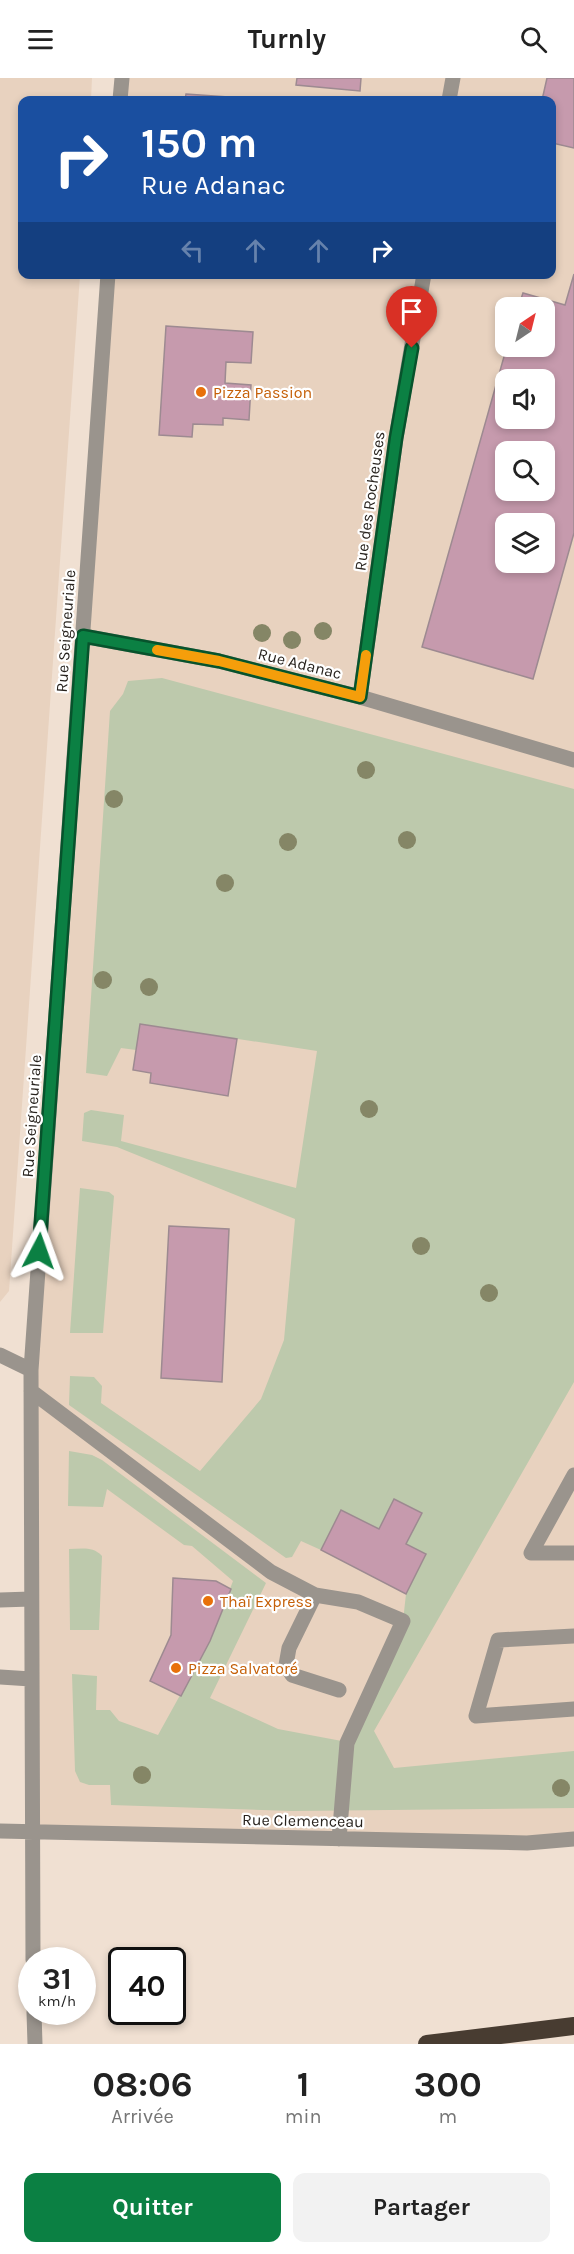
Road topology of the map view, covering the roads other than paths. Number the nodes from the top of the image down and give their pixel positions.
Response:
1 (122, 78) edge
2 (453, 78) edge
3 (120, 96) edge
4 (450, 96) edge
5 (108, 279) edge
6 (423, 279) edge
7 (83, 636) junction
8 (360, 697) junction
9 (574, 760) edge
10 (0, 1355) edge
11 (31, 1370) junction
12 (31, 1391) junction
13 (574, 1475) edge
14 (574, 1552) edge
15 (315, 1595) junction
16 (31, 1599) junction
17 (0, 1600) edge
18 (574, 1636) edge
19 (0, 1677) edge
20 (31, 1679) junction
21 (339, 1690) dead end
22 (574, 1709) edge
23 (0, 1831) edge
24 (31, 1832) junction
25 (0, 1838) edge
26 (339, 1839) junction
27 (574, 1839) edge
28 (33, 1947) edge
29 (34, 2025) edge
30 (574, 2026) edge
31 (35, 2044) edge
32 (427, 2044) edge

1 - 3 street
2 - 4 street
5 - 7 street, Rue Seigneuriale
6 - 8 street, Rue des Rocheuses
7 - 8 street, Rue Adanac
7 - 11 street, Rue Seigneuriale
8 - 9 street, Rue Adanac
10 - 11 street
11 - 12 street, Rue Seigneuriale
12 - 15 street
12 - 16 street, Rue Seigneuriale
13 - 14 street
15 - 21 street
15 - 26 street
16 - 17 street
16 - 20 street, Rue Seigneuriale
18 - 22 street
19 - 20 street
20 - 24 street, Rue Seigneuriale
23 - 24 street, Rue Clemenceau
24 - 25 street, Rue Clemenceau
24 - 26 street, Rue Clemenceau
24 - 28 street, Rue Seigneuriale
26 - 27 street, Rue Clemenceau
29 - 31 street
30 - 32 highway

